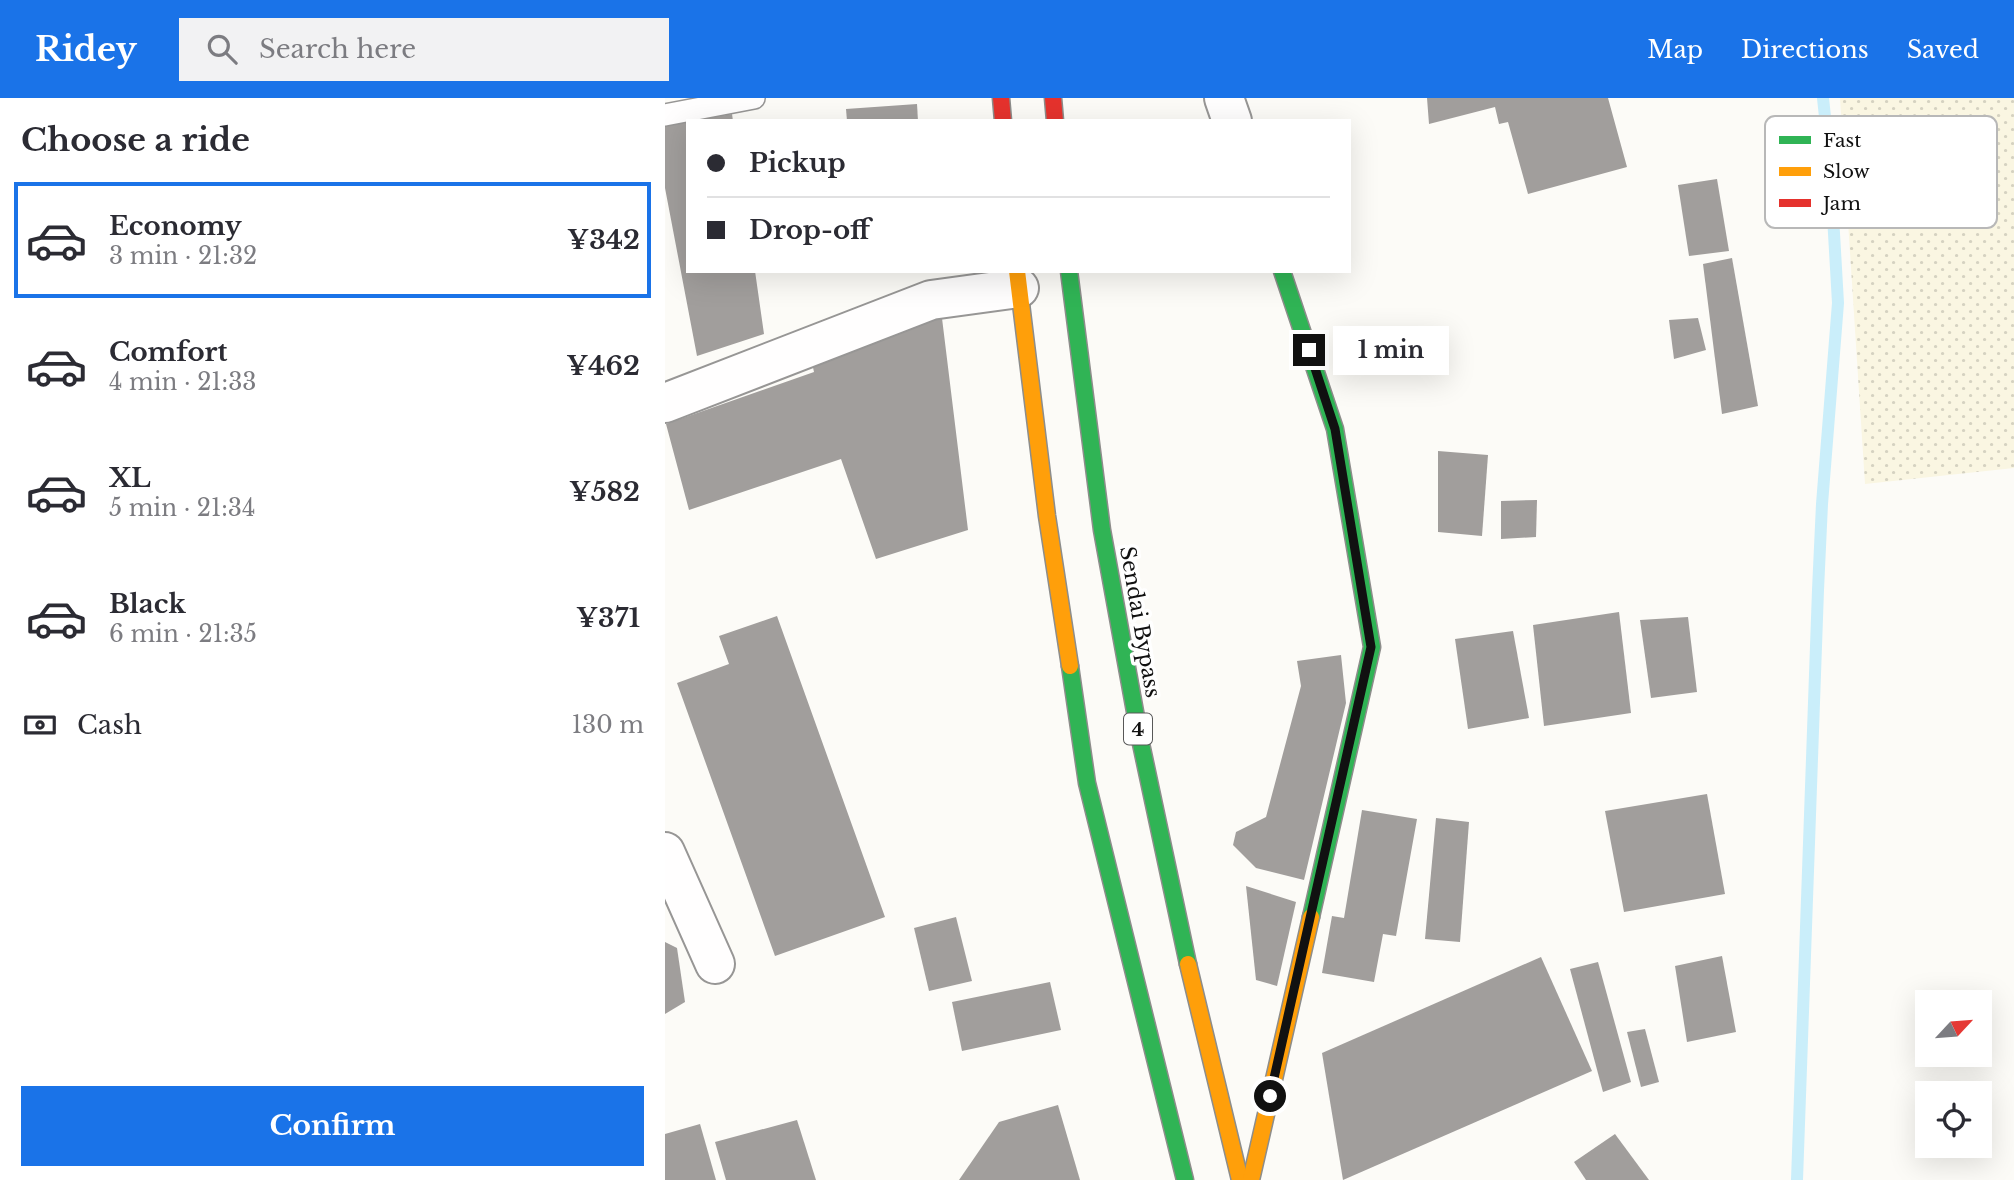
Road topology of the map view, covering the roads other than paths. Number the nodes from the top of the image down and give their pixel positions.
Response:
1 (754, 98) edge
2 (1002, 98) edge
3 (1053, 98) edge
4 (1224, 98) edge
5 (665, 115) edge
6 (1003, 119) edge
7 (1055, 119) edge
8 (1231, 119) edge
9 (1069, 273) edge
10 (1283, 273) edge
11 (1018, 280) edge
12 (665, 403) edge
13 (665, 852) edge
14 (675, 896) edge
15 (715, 964) dead end
16 (1185, 1180) edge
17 (1240, 1180) edge
18 (1251, 1180) edge

1 - 5 lane
2 - 6 main road
3 - 7 main road
4 - 8 street
9 - 17 main road, Sendai Bypass / 4
10 - 18 main road
11 - 12 street
11 - 16 main road
13 - 14 street
14 - 15 street

